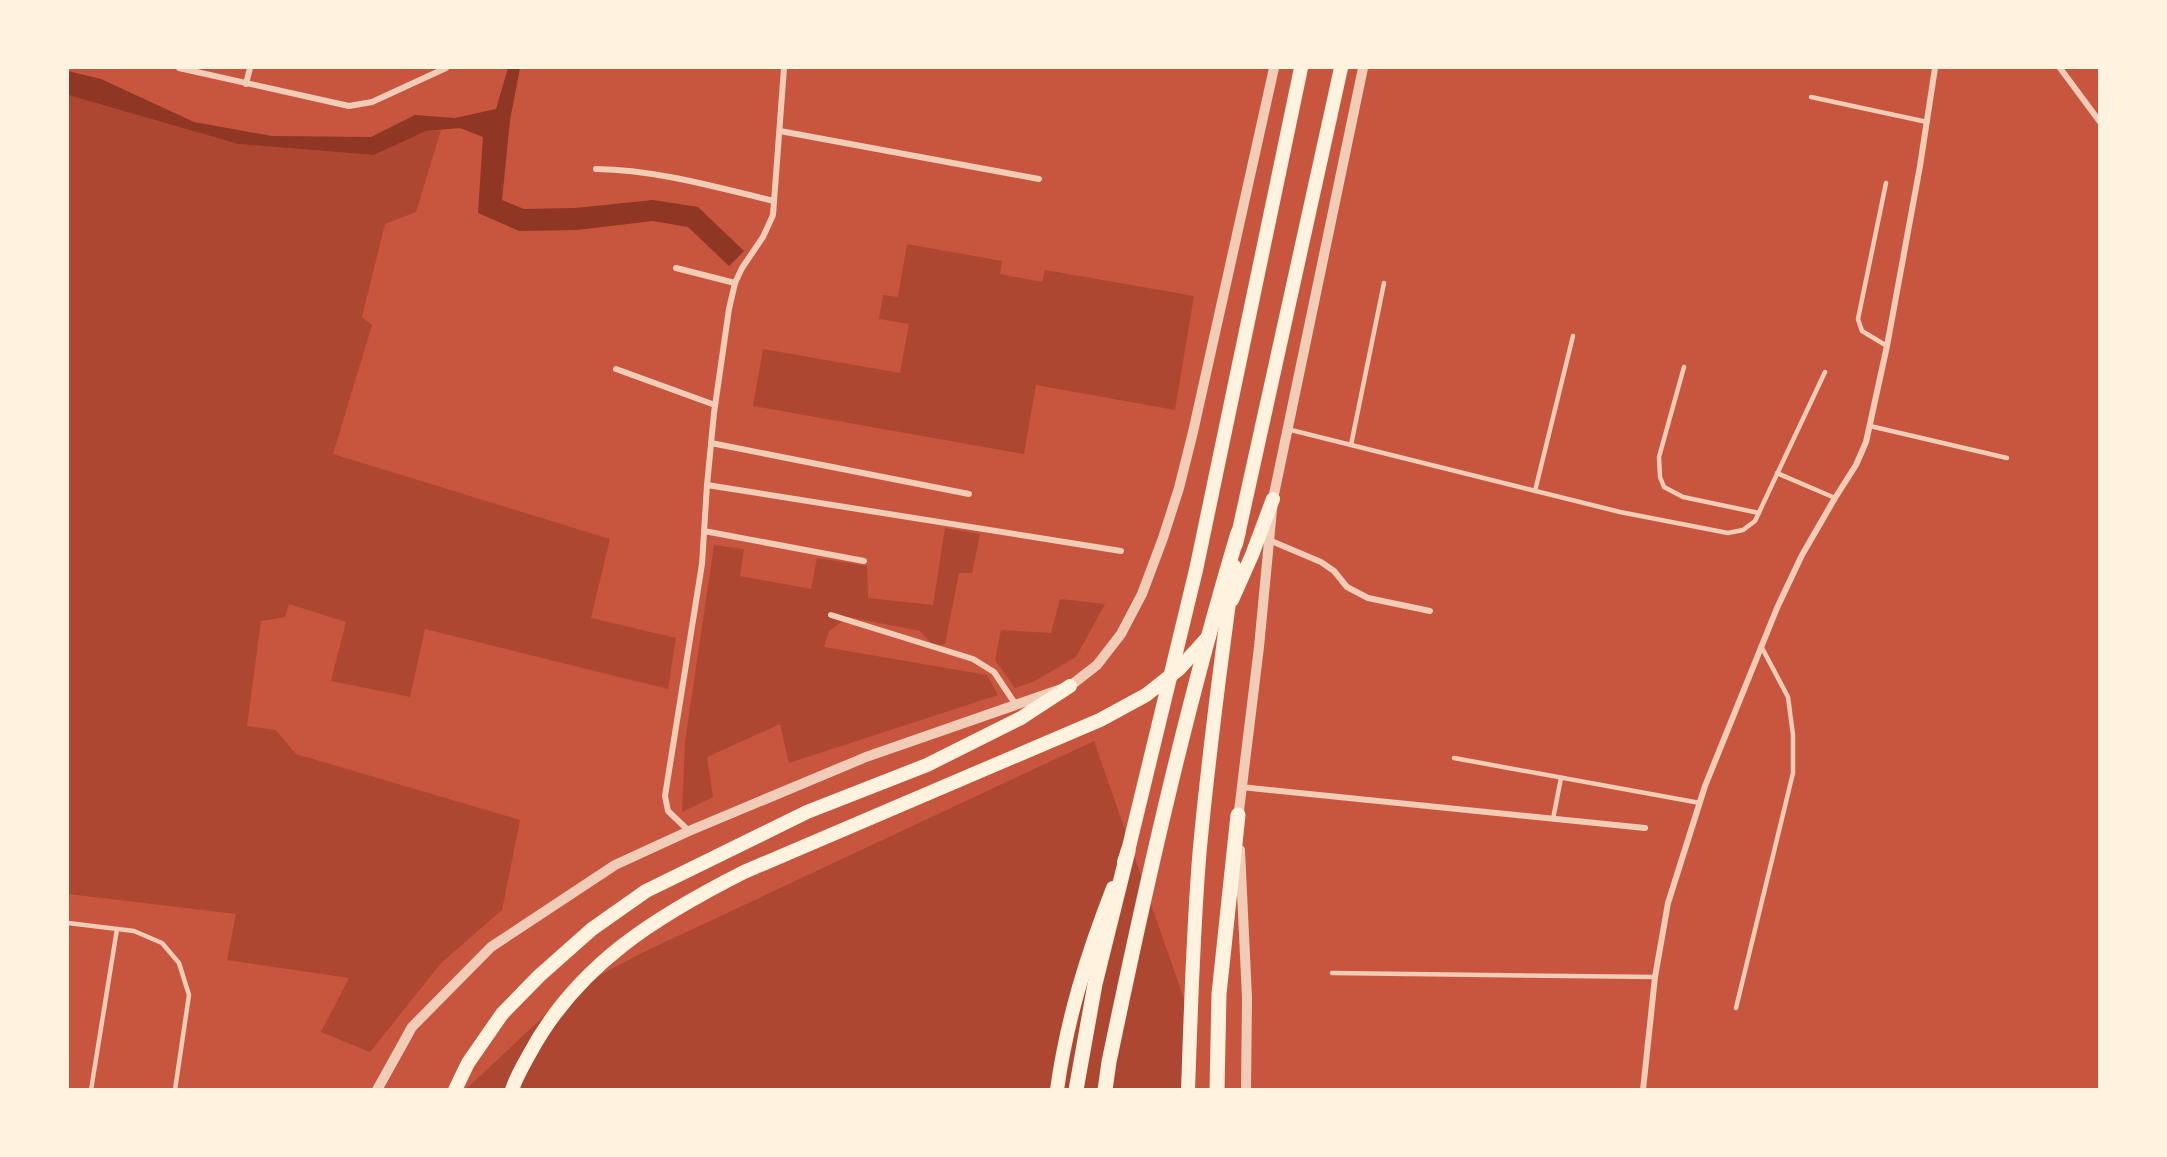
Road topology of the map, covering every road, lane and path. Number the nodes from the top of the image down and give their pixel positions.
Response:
1 (179, 68) edge
2 (250, 68) edge
3 (446, 68) edge
4 (784, 68) edge
5 (1274, 68) edge
6 (1301, 68) edge
7 (1341, 68) edge
8 (1363, 68) edge
9 (1935, 68) edge
10 (2060, 68) edge
11 (246, 84) junction
12 (1811, 97) dead end
13 (1927, 122) junction
14 (2100, 122) edge
15 (780, 131) junction
16 (596, 169) dead end
17 (1039, 178) dead end
18 (1886, 183) dead end
19 (774, 201) junction
20 (676, 268) dead end
21 (735, 283) junction
22 (1384, 283) dead end
23 (1573, 336) dead end
24 (1887, 346) junction
25 (1684, 367) dead end
26 (615, 369) dead end
27 (1825, 372) dead end
28 (715, 405) junction
29 (1870, 426) junction
30 (1287, 429) junction
31 (711, 443) junction
32 (1351, 445) junction
33 (2007, 458) dead end
34 (1778, 473) junction
35 (707, 485) junction
36 (1534, 491) junction
37 (969, 494) dead end
38 (1835, 498) junction
39 (1273, 499) junction
40 (1759, 513) junction
41 (704, 531) junction
42 (1238, 533) junction
43 (1269, 540) junction
44 (1121, 551) dead end
45 (864, 561) dead end
46 (1430, 610) dead end
47 (831, 615) dead end
48 (1761, 646) junction
49 (1070, 686) junction
50 (1016, 705) junction
51 (1454, 758) dead end
52 (1561, 778) junction
53 (1241, 787) junction
54 (1700, 803) junction
55 (1238, 815) junction
56 (1553, 819) junction
57 (1645, 828) dead end
58 (689, 831) junction
59 (1128, 851) junction
60 (68, 923) edge
61 (117, 929) junction
62 (1332, 973) dead end
63 (1655, 977) junction
64 (1736, 1008) dead end
65 (91, 1089) edge
66 (176, 1089) edge
67 (377, 1089) edge
68 (455, 1089) edge
69 (512, 1089) edge
70 (1057, 1089) edge
71 (1076, 1089) edge
72 (1105, 1089) edge
73 (1188, 1089) edge
74 (1217, 1089) edge
75 (1246, 1089) edge
76 (1643, 1089) edge

1 - 11 street
2 - 11 street
3 - 11 street
4 - 15 street
5 - 49 street
6 - 59 main road
7 - 42 main road
8 - 30 street
9 - 13 street
10 - 14 street
12 - 13 lane
13 - 24 street
15 - 17 street
15 - 19 street
16 - 19 street
18 - 24 lane
19 - 21 street
20 - 21 street
21 - 28 street
22 - 32 lane
23 - 36 lane
24 - 29 street
25 - 40 lane
26 - 28 street
27 - 34 lane
28 - 31 street
29 - 33 lane
29 - 38 street
30 - 32 lane
30 - 39 street
31 - 35 street
31 - 37 street
32 - 36 lane
34 - 38 lane
34 - 40 lane
35 - 41 street
35 - 44 street
36 - 40 lane
38 - 48 street
39 - 43 street
39 - 69 main road
41 - 45 street
41 - 58 street
42 - 72 highway
42 - 73 main road
43 - 46 street
43 - 53 street
47 - 50 street
48 - 54 street
48 - 64 lane
49 - 50 street
49 - 68 main road
50 - 58 street
51 - 52 lane
52 - 54 lane
52 - 56 lane
53 - 55 street
53 - 56 street
54 - 63 street
55 - 74 highway
55 - 75 street
56 - 57 street
58 - 67 street
59 - 70 main road
59 - 71 highway
60 - 61 lane
61 - 65 lane
61 - 66 lane
62 - 63 lane
63 - 76 street

